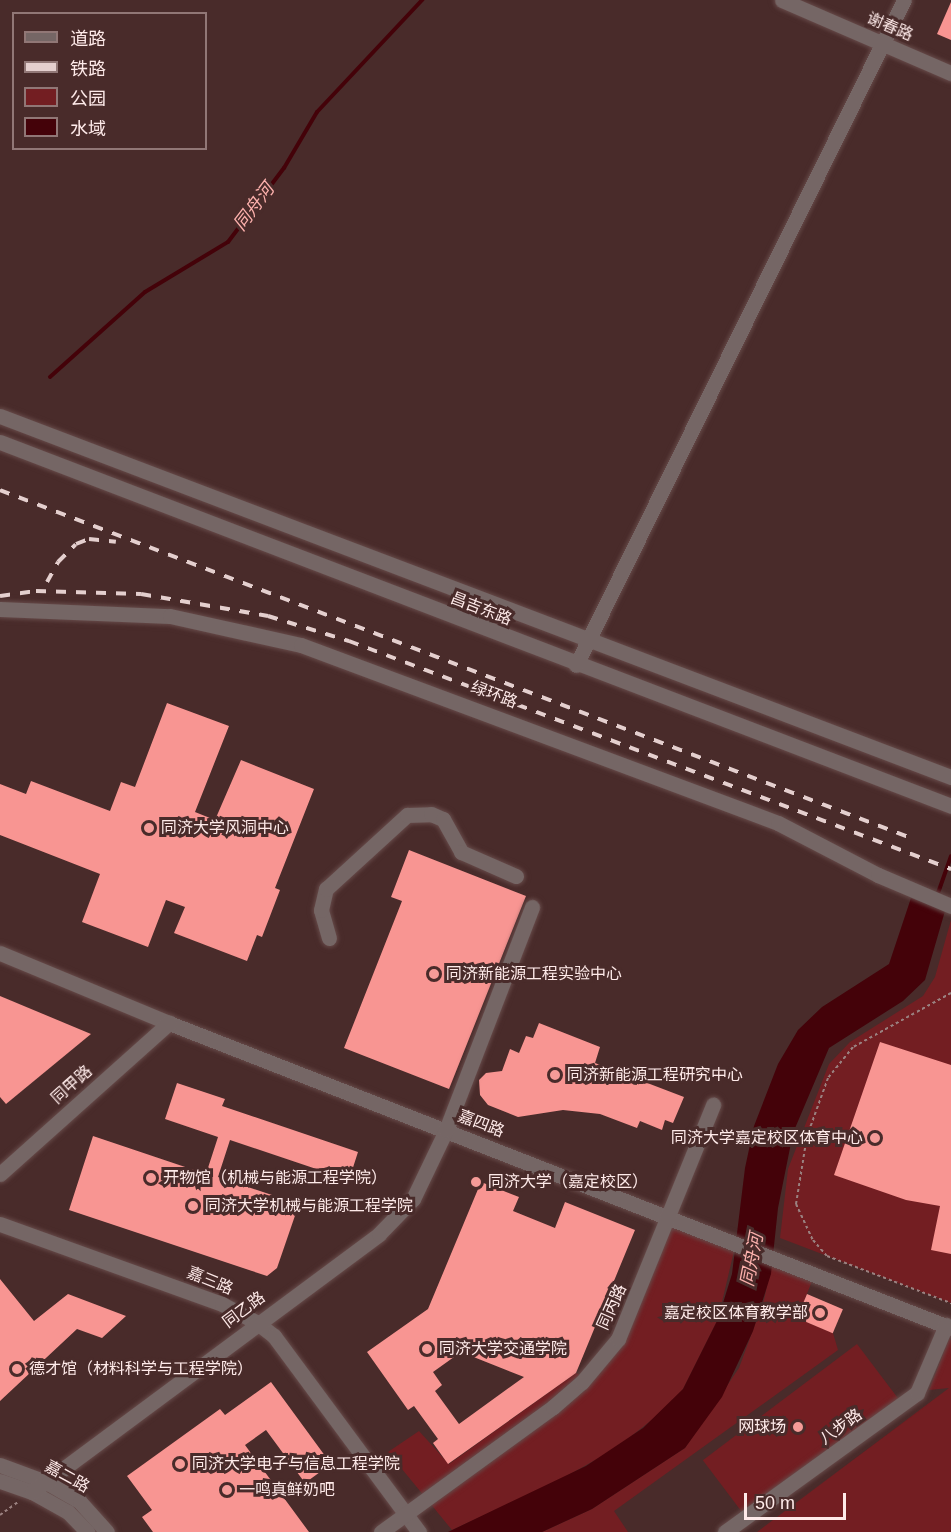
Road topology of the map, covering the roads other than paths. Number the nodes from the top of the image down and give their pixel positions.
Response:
1 (782, 0) edge
2 (904, 0) edge
3 (882, 43) junction
4 (951, 73) edge
5 (0, 416) edge
6 (0, 442) edge
7 (0, 609) edge
8 (588, 640) junction
9 (576, 664) junction
10 (951, 777) edge
11 (950, 806) edge
12 (516, 876) dead end
13 (951, 906) edge
14 (532, 907) dead end
15 (329, 938) dead end
16 (0, 952) edge
17 (169, 1023) junction
18 (713, 1105) dead end
19 (446, 1130) junction
20 (0, 1174) edge
21 (670, 1215) junction
22 (0, 1224) edge
23 (256, 1322) junction
24 (948, 1326) edge
25 (0, 1465) edge
26 (0, 1481) edge
27 (46, 1482) junction
28 (32, 1491) junction
29 (406, 1515) junction
30 (87, 1532) edge
31 (107, 1532) edge
32 (381, 1532) edge
33 (419, 1532) edge
34 (725, 1532) edge

1 - 3 street, 谢春路
2 - 3 street
3 - 4 street, 谢春路
3 - 8 street
5 - 8 street, 昌吉东路
6 - 9 street, 昌吉东路
7 - 13 street, 绿环路
8 - 9 street
8 - 10 street, 昌吉东路
9 - 11 street, 昌吉东路
12 - 15 street
14 - 19 street, 同乙路
16 - 17 street, 嘉四路
17 - 19 street, 嘉四路
17 - 20 street, 同甲路
18 - 21 street, 同丙路
19 - 21 street, 嘉四路
19 - 23 street, 同乙路
21 - 24 street, 嘉四路
21 - 29 street, 同丙路
22 - 23 street, 嘉三路
23 - 27 street, 同乙路
23 - 29 street, 嘉三路
24 - 34 street, 八步路
25 - 27 street, 嘉二路
26 - 28 street, 嘉二路
27 - 28 street, 同乙路
27 - 31 street, 嘉二路
28 - 30 street, 嘉二路
29 - 32 street, 同丙路
29 - 33 street, 嘉三路

